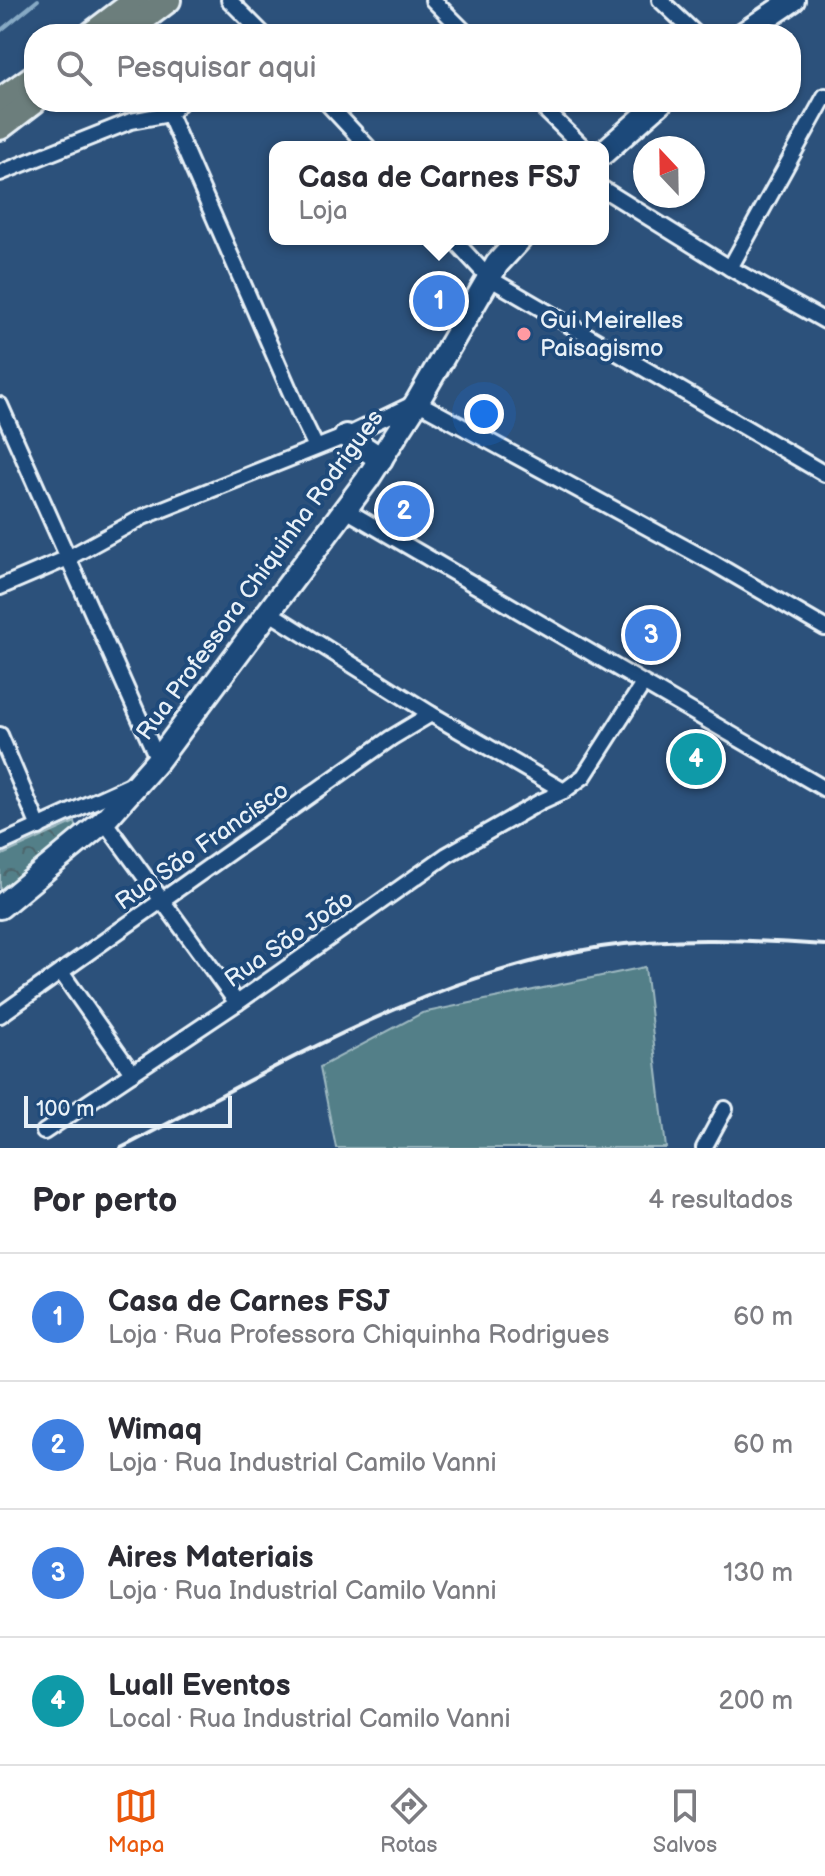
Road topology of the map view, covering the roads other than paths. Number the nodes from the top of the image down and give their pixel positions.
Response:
1 (137, 0) edge
2 (168, 0) edge
3 (229, 0) edge
4 (433, 0) edge
5 (660, 0) edge
6 (793, 0) edge
7 (105, 24) edge
8 (136, 24) edge
9 (251, 24) edge
10 (457, 24) edge
11 (685, 24) edge
12 (758, 24) edge
13 (24, 84) edge
14 (825, 96) edge
15 (0, 101) edge
16 (24, 109) edge
17 (335, 112) edge
18 (547, 112) edge
19 (650, 112) edge
20 (169, 114) joint
21 (0, 127) edge
22 (362, 141) edge
23 (577, 141) edge
24 (609, 148) edge
25 (0, 173) edge
26 (609, 193) edge
27 (459, 245) edge
28 (514, 245) edge
29 (730, 268) junction
30 (489, 278) junction
31 (825, 321) edge
32 (417, 402) junction
33 (0, 405) edge
34 (346, 436) junction
35 (316, 447) junction
36 (381, 459) junction
37 (825, 474) edge
38 (346, 510) junction
39 (68, 558) junction
40 (0, 587) edge
41 (270, 613) junction
42 (825, 628) edge
43 (643, 684) junction
44 (431, 714) junction
45 (0, 735) edge
46 (158, 760) junction
47 (142, 780) junction
48 (825, 789) edge
49 (564, 791) junction
50 (104, 821) junction
51 (39, 827) junction
52 (0, 844) edge
53 (162, 901) junction
54 (0, 907) edge
55 (61, 972) junction
56 (237, 1003) junction
57 (0, 1015) edge
58 (132, 1073) junction
59 (725, 1109) dead end
60 (44, 1132) dead end
61 (704, 1148) edge

1 - 7 main road
2 - 8 main road
3 - 9 street
4 - 10 street
5 - 11 street
6 - 12 main road
13 - 15 main road
14 - 29 street
16 - 21 main road
17 - 22 street
18 - 23 street
19 - 24 main road
20 - 25 street
20 - 35 street
26 - 29 street
27 - 30 street
28 - 30 main road, Rua Professora Chiquinha Rodrigues
29 - 31 street
30 - 32 main road, Rua Professora Chiquinha Rodrigues
30 - 37 street
32 - 34 street
32 - 36 main road, Rua Professora Chiquinha Rodrigues
32 - 42 street
33 - 39 street
34 - 35 street
34 - 36 main road
35 - 39 street
36 - 38 main road, Rua Professora Chiquinha Rodrigues
38 - 41 main road, Rua Professora Chiquinha Rodrigues
38 - 43 street
39 - 40 street
39 - 46 street
41 - 44 street
41 - 46 main road, Rua Professora Chiquinha Rodrigues
43 - 48 street
43 - 49 street, Rua São João
44 - 49 street
44 - 53 street, Rua São Francisco
45 - 51 street
46 - 47 main road, Rua Professora Chiquinha Rodrigues
47 - 50 main road, Rua Professora Chiquinha Rodrigues
47 - 51 street
49 - 56 street, Rua São João
50 - 53 street
50 - 54 main road, Rua Professora Chiquinha Rodrigues
51 - 52 street
53 - 55 street, Rua São Francisco
53 - 56 street
55 - 57 street, Rua São Francisco
55 - 58 street
56 - 58 street, Rua São João
58 - 60 street, Rua São João
59 - 61 street

